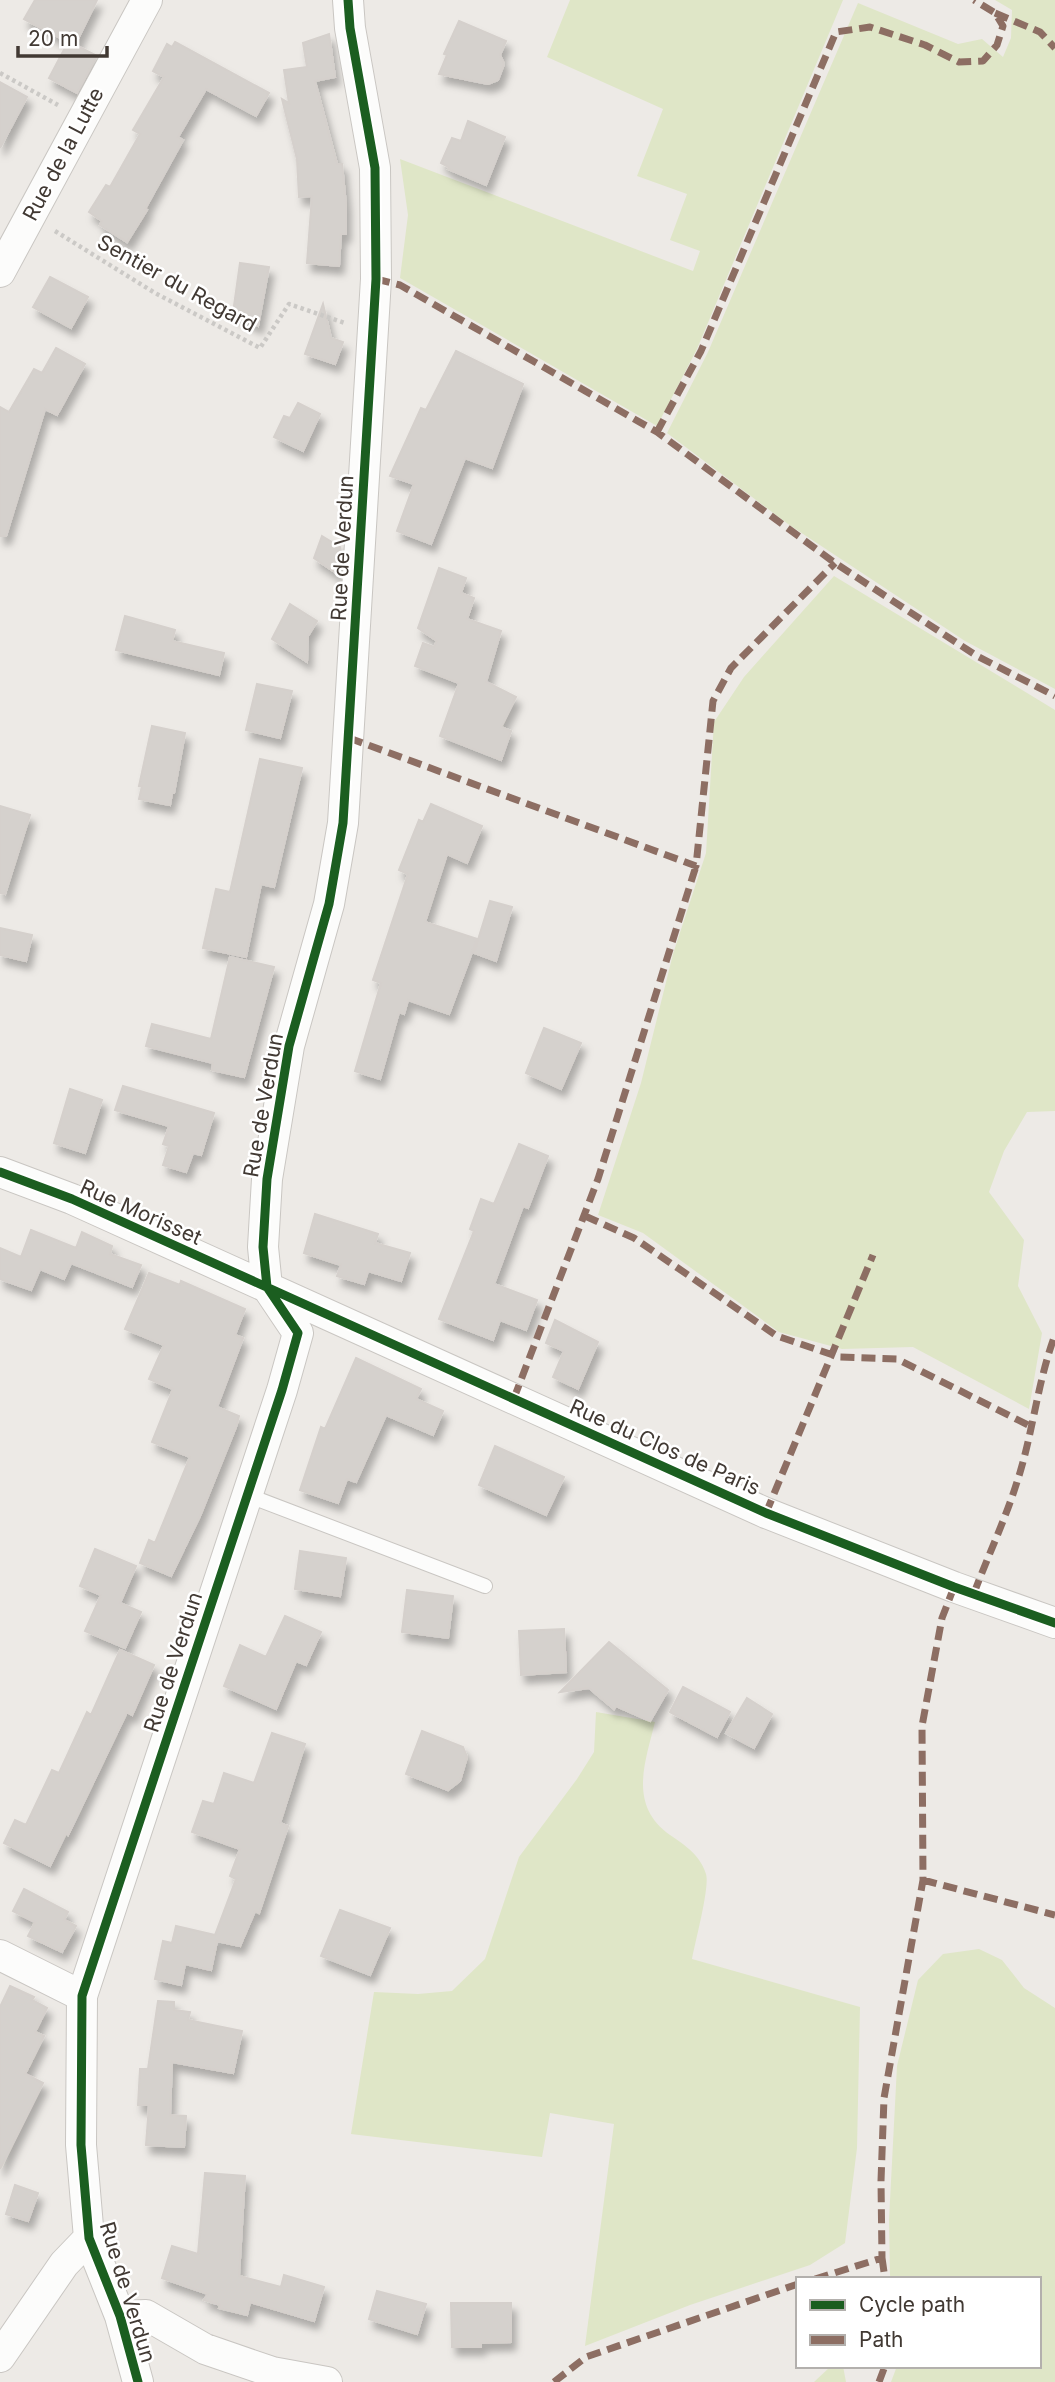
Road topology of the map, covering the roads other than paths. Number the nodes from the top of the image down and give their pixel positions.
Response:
1 (147, 0) edge
2 (348, 0) edge
3 (0, 272) edge
4 (0, 1172) edge
5 (267, 1287) junction
6 (247, 1495) junction
7 (485, 1586) dead end
8 (1055, 1623) edge
9 (0, 1955) edge
10 (82, 1996) junction
11 (89, 2238) junction
12 (120, 2316) junction
13 (0, 2357) edge
14 (138, 2382) edge
15 (327, 2382) edge

1 - 3 street, Rue de la Lutte
2 - 5 street, Rue de Verdun
4 - 5 street, Rue Morisset
5 - 6 street, Rue de Verdun
5 - 8 street, Rue du Clos de Paris
6 - 7 lane
6 - 10 street, Rue de Verdun
9 - 10 street
10 - 11 street, Rue de Verdun
11 - 12 street, Rue de Verdun
11 - 13 street
12 - 14 street, Rue de Verdun
12 - 15 street

